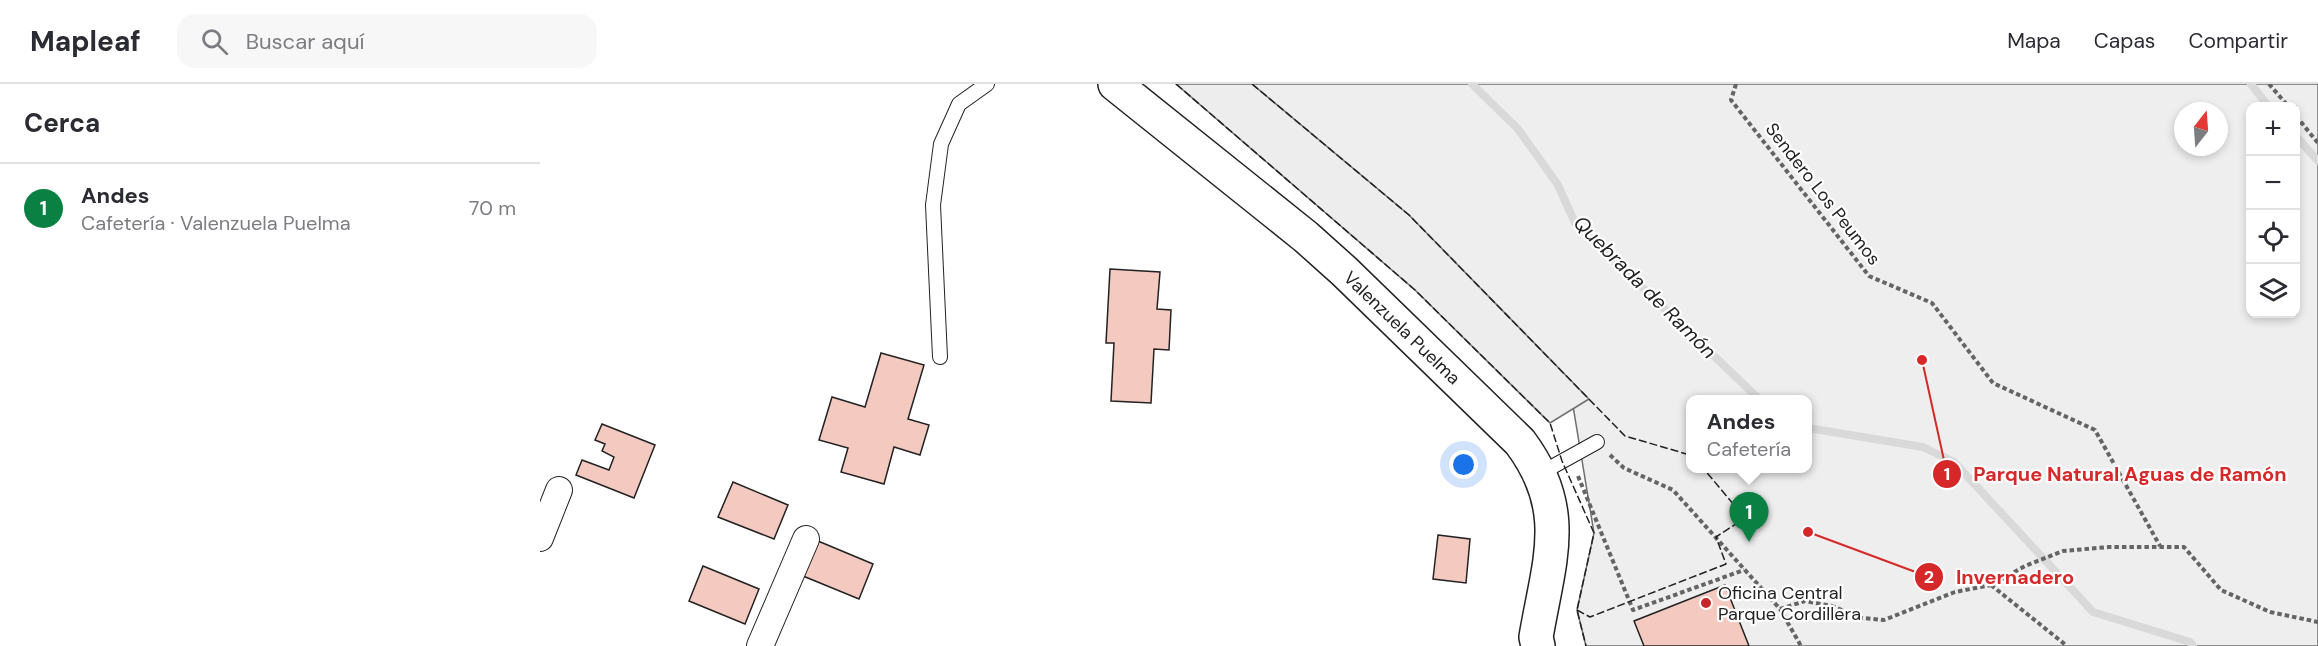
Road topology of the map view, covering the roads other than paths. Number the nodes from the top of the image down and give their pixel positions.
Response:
1 (987, 84) edge
2 (1114, 84) edge
3 (940, 357) dead end
4 (1597, 442) road end
5 (1540, 473) junction
6 (559, 490) dead end
7 (540, 538) edge
8 (806, 539) dead end
9 (760, 646) edge
10 (1538, 646) edge

1 - 3 lane
2 - 5 street, Valenzuela Puelma
4 - 5 lane
5 - 10 street, Valenzuela Puelma
6 - 7 street
8 - 9 street

